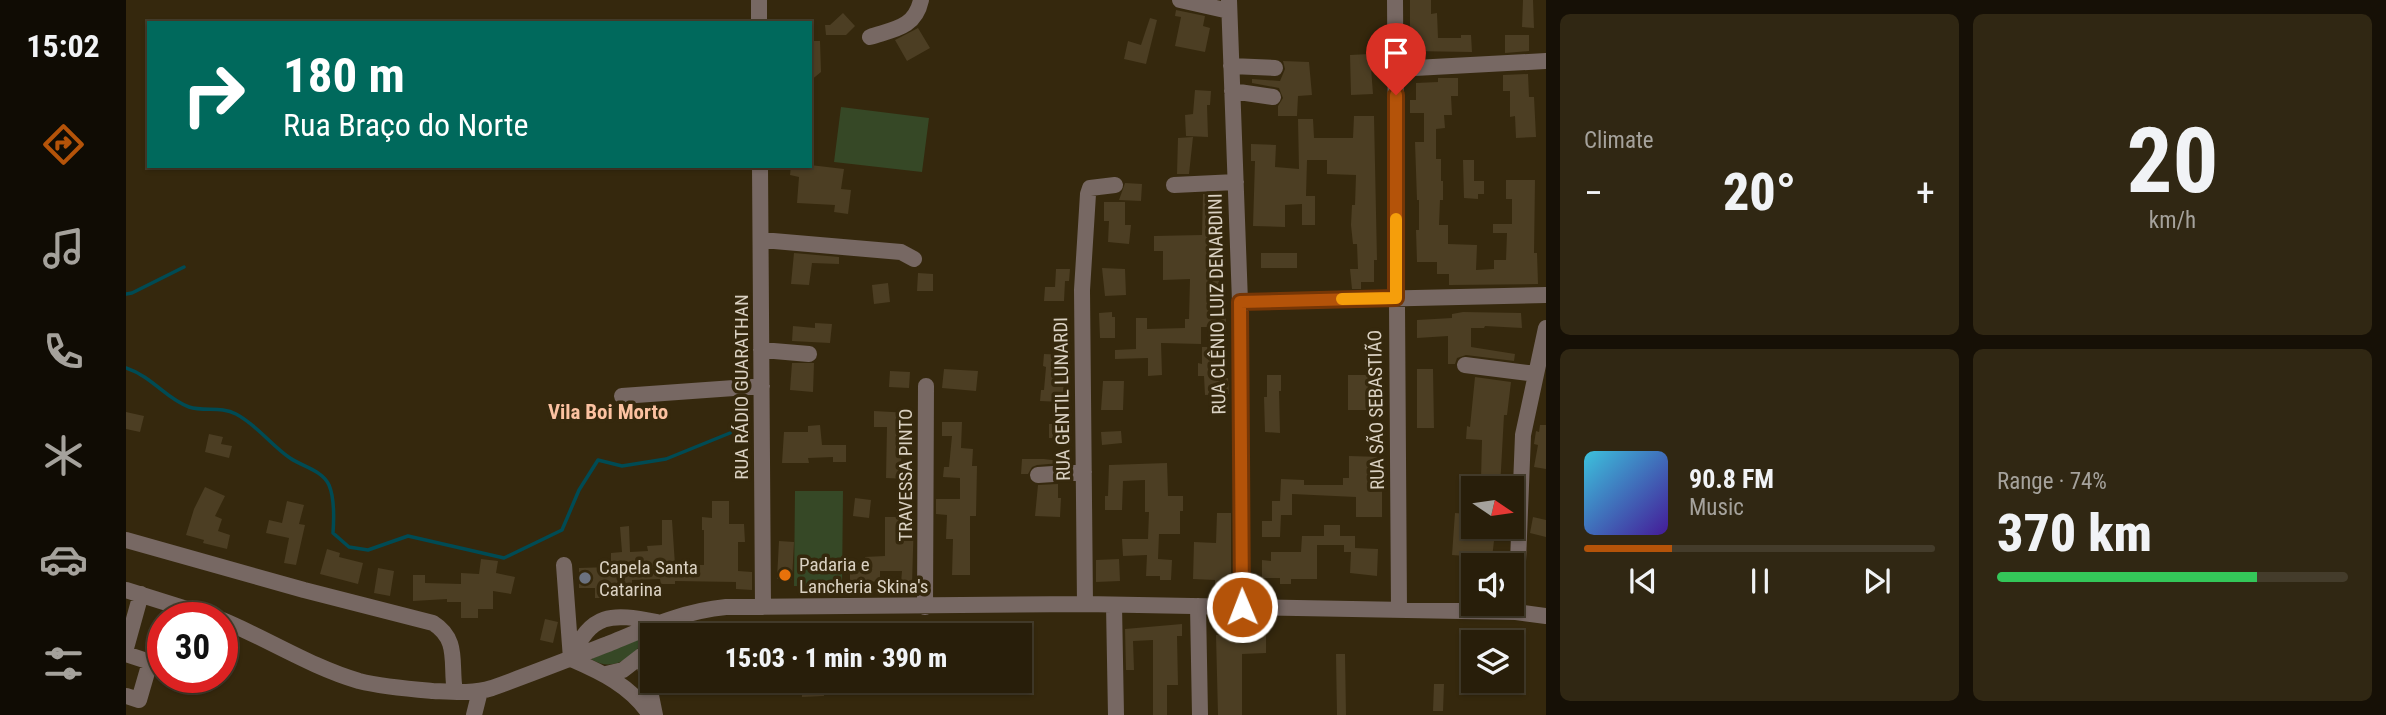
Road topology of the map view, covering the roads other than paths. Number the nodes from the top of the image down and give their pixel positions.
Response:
1 (759, 0) edge
2 (920, 0) edge
3 (1180, 0) edge
4 (1395, 0) edge
5 (1229, 5) edge
6 (759, 21) edge
7 (870, 37) dead end
8 (1546, 61) edge
9 (1231, 66) junction
10 (1275, 68) dead end
11 (1396, 69) junction
12 (1232, 91) junction
13 (1273, 97) dead end
14 (760, 168) edge
15 (1236, 182) junction
16 (1115, 185) dead end
17 (1174, 185) dead end
18 (761, 240) junction
19 (914, 259) dead end
20 (1546, 295) edge
21 (1396, 298) junction
22 (1240, 302) junction
23 (1546, 328) edge
24 (761, 351) junction
25 (809, 354) dead end
26 (1465, 365) dead end
27 (1536, 374) junction
28 (762, 386) junction
29 (926, 386) dead end
30 (622, 396) dead end
31 (1084, 472) junction
32 (1038, 475) dead end
33 (126, 540) edge
34 (1518, 553) edge
35 (564, 565) dead end
36 (133, 592) edge
37 (165, 602) edge
38 (1085, 604) junction
39 (1114, 605) junction
40 (1198, 606) junction
41 (764, 607) junction
42 (925, 607) junction
43 (1242, 607) junction
44 (1399, 610) junction
45 (1461, 611) edge
46 (1524, 613) edge
47 (126, 616) edge
48 (1546, 617) edge
49 (657, 622) junction
50 (238, 627) edge
51 (126, 651) edge
52 (640, 657) edge
53 (571, 659) junction
54 (606, 674) junction
55 (480, 691) junction
56 (455, 692) junction
57 (649, 693) edge
58 (126, 696) edge
59 (474, 715) edge
60 (652, 715) edge
61 (1116, 715) edge
62 (1200, 715) edge

1 - 6 street
2 - 7 street
3 - 5 street
4 - 11 street, RUA SÃO SEBASTIÃO
5 - 9 street, RUA CLÊNIO LUIZ DENARDINI
8 - 11 street
9 - 10 street
9 - 12 street, RUA CLÊNIO LUIZ DENARDINI
11 - 21 street, RUA SÃO SEBASTIÃO
12 - 13 street
12 - 15 street, RUA CLÊNIO LUIZ DENARDINI
14 - 18 street, RUA RÁDIO GUARATHAN
15 - 17 street
15 - 22 street, RUA CLÊNIO LUIZ DENARDINI
16 - 31 street, RUA GENTIL LUNARDI
18 - 19 street
18 - 24 street, RUA RÁDIO GUARATHAN
20 - 21 street
21 - 22 street
21 - 44 street, RUA SÃO SEBASTIÃO
22 - 43 street, RUA CLÊNIO LUIZ DENARDINI
23 - 27 street
24 - 25 street
24 - 28 street, RUA RÁDIO GUARATHAN
26 - 27 street
27 - 34 street
28 - 30 street
28 - 41 street, RUA RÁDIO GUARATHAN
29 - 42 street, TRAVESSA PINTO
31 - 32 street
31 - 38 street, RUA GENTIL LUNARDI
33 - 56 street
35 - 53 street
36 - 37 street
36 - 47 street
36 - 51 street
38 - 39 street
38 - 42 street
39 - 40 street
39 - 61 street
40 - 43 street
40 - 62 street
41 - 42 street
41 - 49 street
43 - 44 street
44 - 45 street
46 - 48 street
49 - 53 street
49 - 53 street
50 - 56 street
51 - 58 street
52 - 54 street
53 - 54 street
53 - 55 street
54 - 60 street
55 - 56 street
55 - 59 street
57 - 60 street

